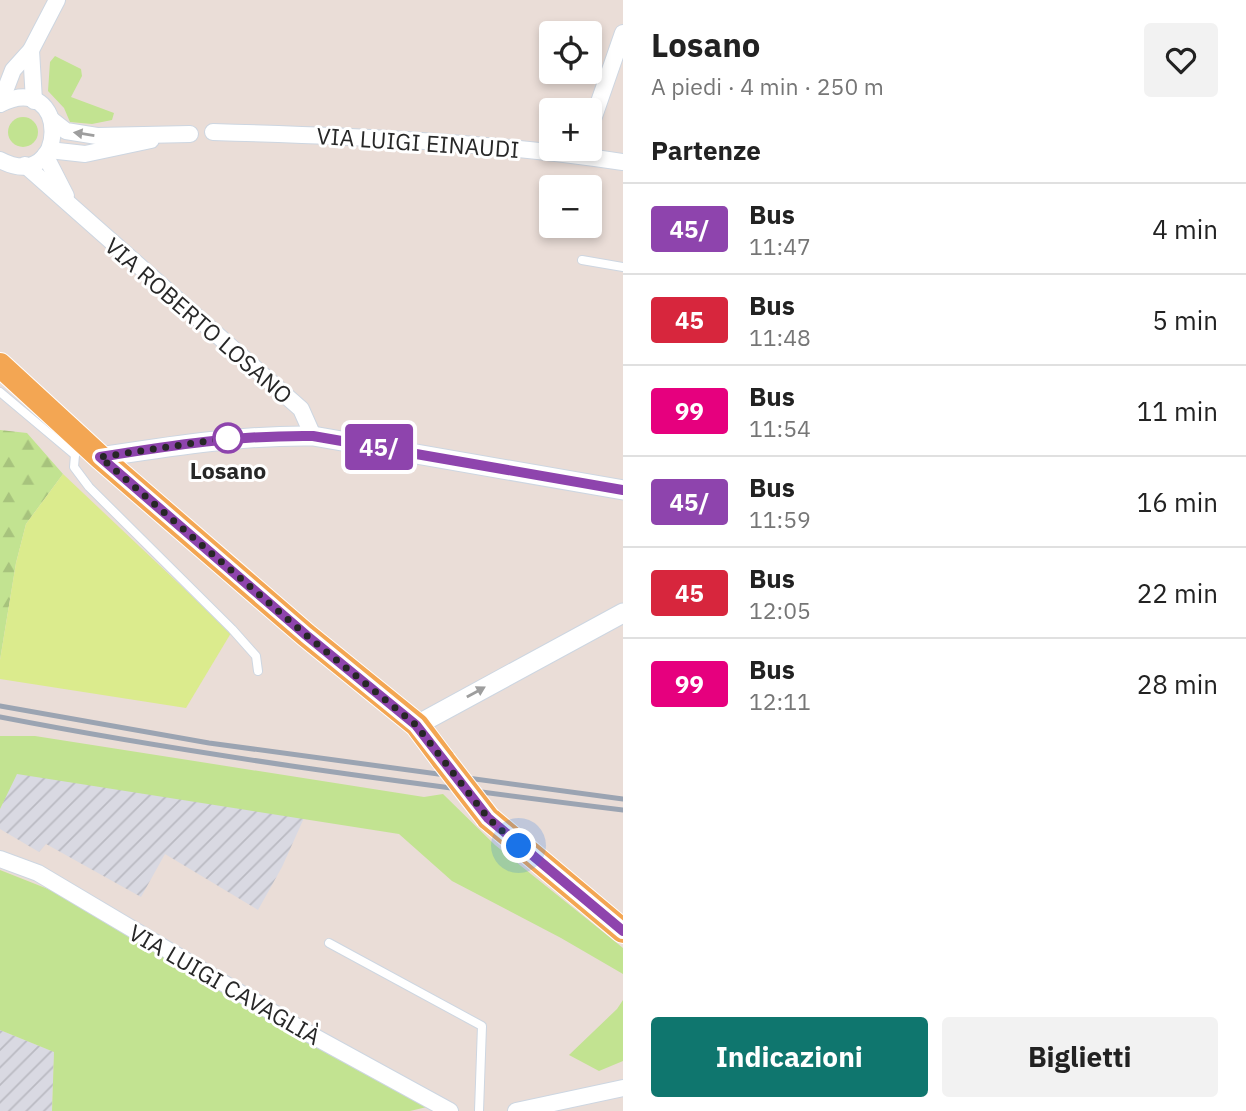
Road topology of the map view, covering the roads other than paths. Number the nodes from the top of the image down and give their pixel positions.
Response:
1 (57, 0) edge
2 (623, 33) edge
3 (31, 50) junction
4 (600, 98) edge
5 (34, 101) junction
6 (0, 104) edge
7 (52, 120) junction
8 (213, 132) dead end
9 (190, 134) dead end
10 (170, 135) junction
11 (539, 148) edge
12 (47, 153) junction
13 (602, 157) edge
14 (0, 160) edge
15 (623, 162) edge
16 (22, 166) junction
17 (0, 173) edge
18 (74, 210) junction
19 (582, 260) dead end
20 (623, 267) edge
21 (0, 365) edge
22 (0, 392) edge
23 (313, 436) junction
24 (86, 451) junction
25 (623, 490) edge
26 (623, 613) edge
27 (258, 671) dead end
28 (416, 725) junction
29 (0, 859) edge
30 (623, 930) edge
31 (330, 943) dead end
32 (623, 1088) edge
33 (579, 1104) edge
34 (450, 1111) edge
35 (479, 1111) edge
36 (516, 1111) edge

1 - 3 street
2 - 4 street
3 - 5 street
3 - 6 street
5 - 6 street
5 - 7 street
10 -> 7 street
7 - 12 street
8 - 11 street, VIA LUIGI EINAUDI
9 - 10 street
10 - 12 street
12 - 16 street
12 - 18 street, VIA ROBERTO LOSANO
13 - 15 street, VIA LUIGI EINAUDI
14 - 16 street
16 - 17 street
16 - 18 street, VIA ROBERTO LOSANO
18 - 23 street, VIA ROBERTO LOSANO
19 - 20 lane
21 - 24 main road
22 - 24 lane
23 - 24 street
23 - 25 street
24 - 27 lane
24 - 28 main road
28 -> 26 street
28 - 30 main road, bridge
29 - 34 street, VIA LUIGI CAVAGLIÀ
31 - 35 lane
32 - 33 street
33 - 36 street

